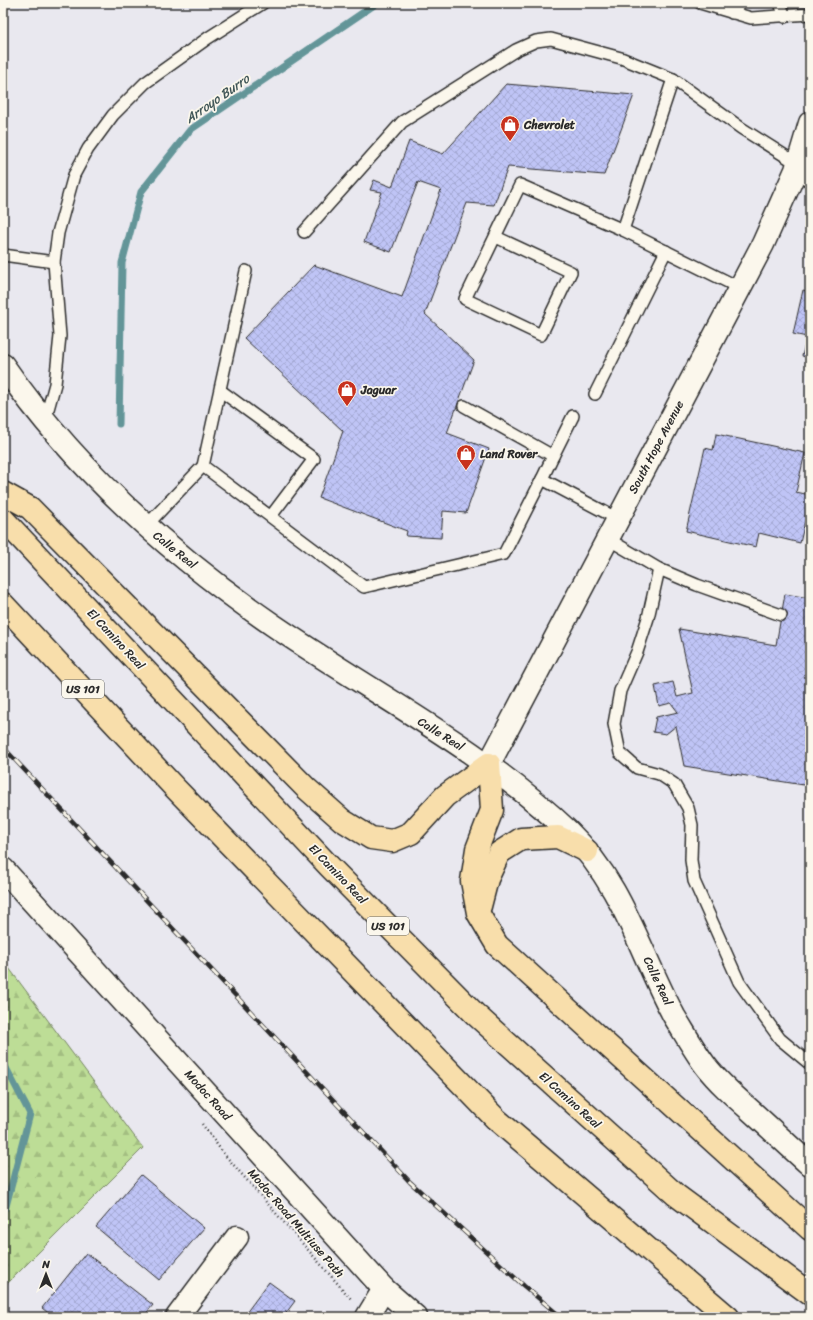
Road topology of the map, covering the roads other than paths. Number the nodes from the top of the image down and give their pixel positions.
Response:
1 (263, 3) edge
2 (700, 3) edge
3 (740, 3) edge
4 (780, 3) edge
5 (732, 13) junction
6 (810, 14) edge
7 (785, 17) junction
8 (673, 79) junction
9 (810, 123) edge
10 (804, 170) edge
11 (623, 230) junction
12 (304, 232) dead end
13 (496, 237) junction
14 (666, 251) junction
15 (3, 255) edge
16 (54, 262) junction
17 (246, 271) dead end
18 (740, 288) junction
19 (3, 365) edge
20 (221, 391) junction
21 (595, 394) dead end
22 (464, 406) dead end
23 (573, 416) dead end
24 (45, 420) junction
25 (553, 456) junction
26 (203, 466) junction
27 (542, 479) junction
28 (3, 493) edge
29 (271, 516) junction
30 (3, 519) edge
31 (618, 519) junction
32 (146, 526) junction
33 (608, 539) junction
34 (659, 569) junction
35 (5, 608) edge
36 (781, 615) dead end
37 (489, 764) junction
38 (587, 851) junction
39 (3, 869) edge
40 (478, 913) junction
41 (810, 1064) edge
42 (810, 1165) edge
43 (810, 1229) edge
44 (237, 1237) dead end
45 (384, 1289) junction
46 (810, 1294) edge
47 (361, 1310) edge
48 (177, 1317) edge
49 (416, 1317) edge
50 (728, 1317) edge

1 - 16 lane
2 - 5 lane
3 - 5 lane
4 - 7 lane
5 - 7 lane
6 - 7 lane
8 - 10 lane
8 - 11 lane
8 - 12 lane
9 - 10 street, South Hope Avenue
10 - 18 street, South Hope Avenue
11 - 13 lane
11 - 14 lane
13 - 13 lane
14 - 18 lane
14 - 21 lane
15 - 16 lane
16 - 24 lane
17 - 20 lane
18 - 31 street, South Hope Avenue
19 - 24 street, Calle Real
20 - 26 lane
20 - 29 lane
22 - 25 lane
23 - 25 lane
24 - 32 street, Calle Real
25 - 27 lane
26 - 29 lane
26 - 32 lane
27 - 29 lane
27 - 31 lane
28 - 37 highway
30 - 46 highway, El Camino Real / US 101
31 - 33 street, South Hope Avenue
32 - 37 street, Calle Real
33 - 34 lane
33 - 37 street, South Hope Avenue
34 - 36 lane
34 - 41 lane
35 - 50 highway, US 101
37 - 38 street, Calle Real
37 - 40 highway
38 - 40 highway
38 - 42 street, Calle Real
39 - 45 street, Modoc Road
40 - 43 highway
44 - 48 street
45 - 47 street
45 - 49 street, Modoc Road

